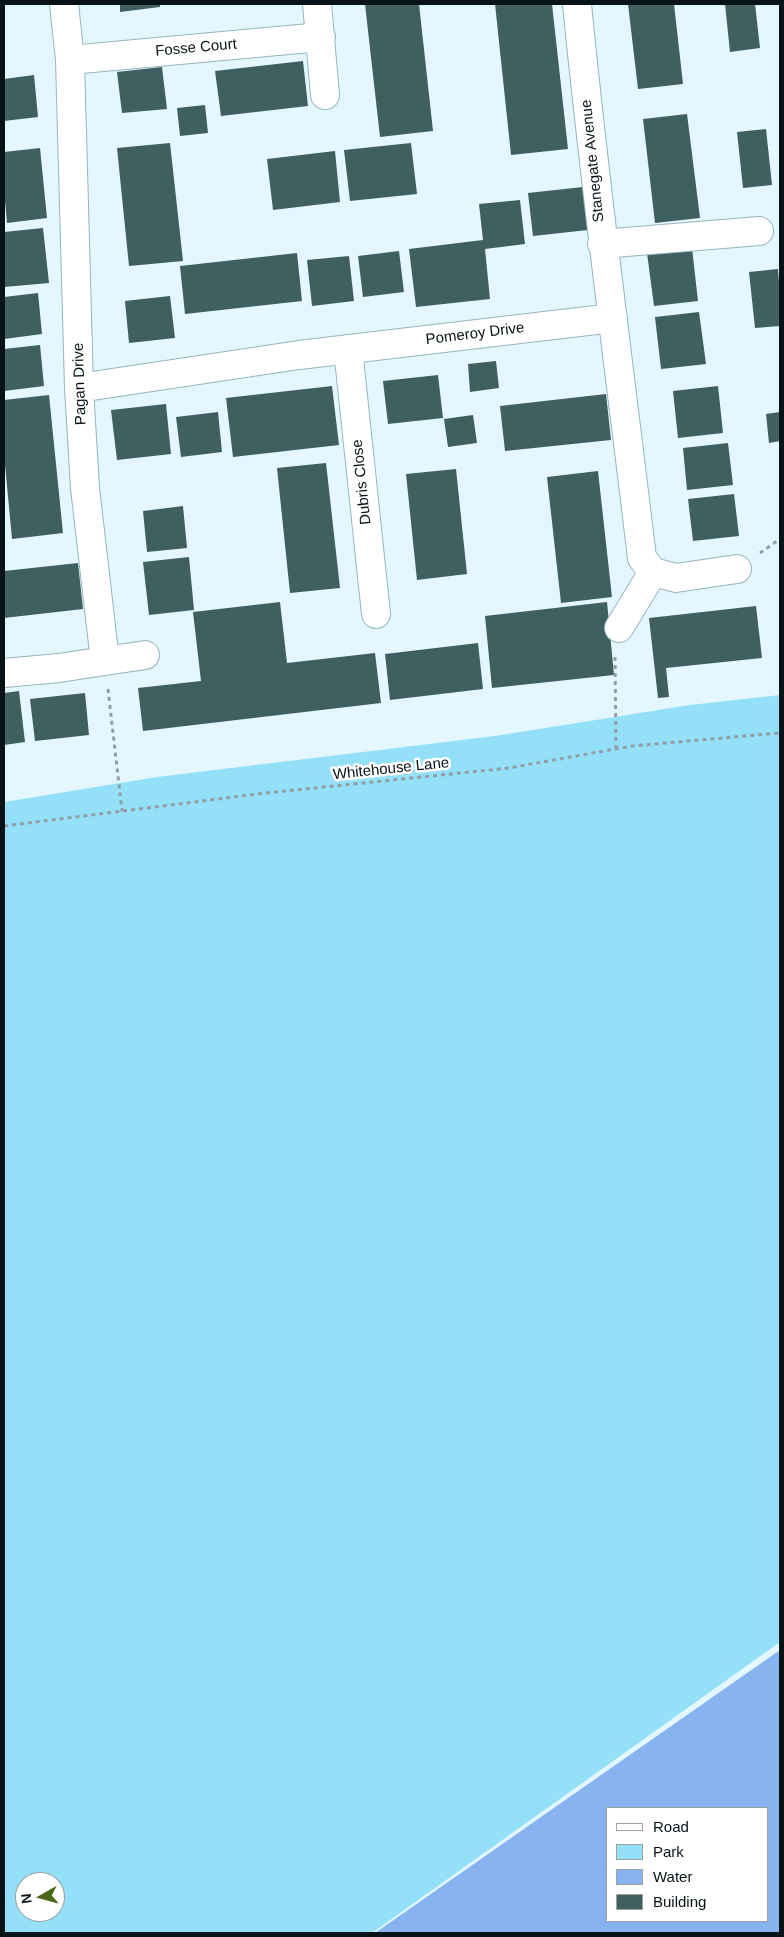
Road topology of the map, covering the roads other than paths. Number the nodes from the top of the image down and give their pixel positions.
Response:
1 (64, 4) edge
2 (317, 4) edge
3 (577, 4) edge
4 (321, 37) junction
5 (70, 60) junction
6 (325, 95) dead end
7 (759, 231) dead end
8 (602, 244) junction
9 (613, 318) junction
10 (348, 350) junction
11 (79, 388) junction
12 (736, 569) dead end
13 (653, 572) junction
14 (376, 614) dead end
15 (618, 628) road end
16 (145, 655) dead end
17 (105, 661) junction
18 (4, 673) edge

1 - 5 street, Pagan Drive
2 - 4 street
3 - 8 street, Stanegate Avenue
4 - 5 street, Fosse Court
4 - 6 street
5 - 11 street, Pagan Drive
7 - 8 street
8 - 9 street, Stanegate Avenue
9 - 10 street, Pomeroy Drive
9 - 13 street
10 - 11 street, Pomeroy Drive
10 - 14 street, Dubris Close
11 - 17 street, Pagan Drive
12 - 13 street
13 - 15 street
16 - 17 street
17 - 18 street

